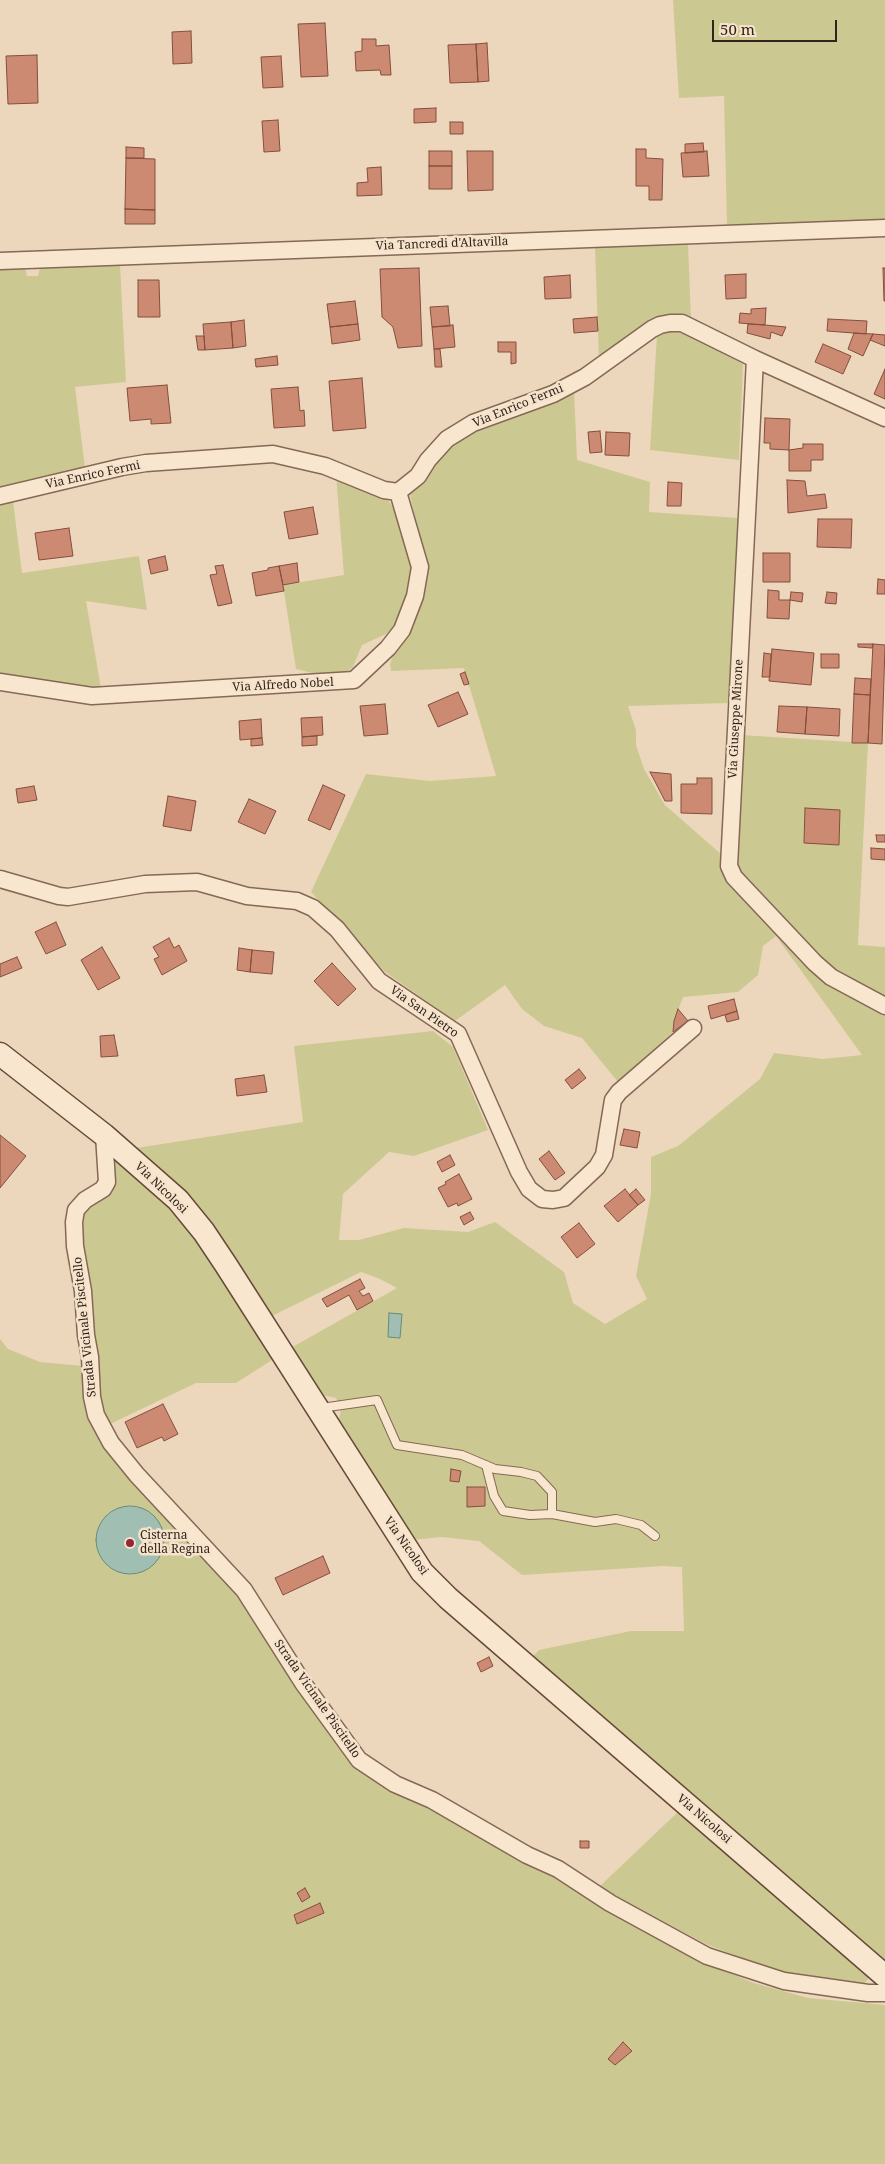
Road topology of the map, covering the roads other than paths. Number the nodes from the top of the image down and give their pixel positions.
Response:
1 (885, 228) edge
2 (0, 261) edge
3 (755, 359) junction
4 (885, 418) edge
5 (398, 492) junction
6 (0, 496) edge
7 (0, 682) edge
8 (0, 880) edge
9 (885, 1006) edge
10 (693, 1028) dead end
11 (0, 1054) edge
12 (104, 1135) junction
13 (317, 1409) junction
14 (486, 1465) junction
15 (552, 1514) junction
16 (656, 1536) dead end
17 (885, 1976) edge
18 (885, 1993) edge

1 - 2 street, Via Tancredi d'Altavilla
3 - 4 street, Via Enrico Fermi
3 - 5 street, Via Enrico Fermi
3 - 9 street, Via Giuseppe Mirone
5 - 6 street, Via Enrico Fermi
5 - 7 street, Via Alfredo Nobel
8 - 10 street, Via San Pietro
11 - 12 main road, Via Nicolosi
12 - 13 main road, Via Nicolosi
12 - 18 street, Strada Vicinale Piscitello
13 - 14 lane
13 - 17 main road, Via Nicolosi
14 - 15 lane
14 - 15 lane
15 - 16 lane

